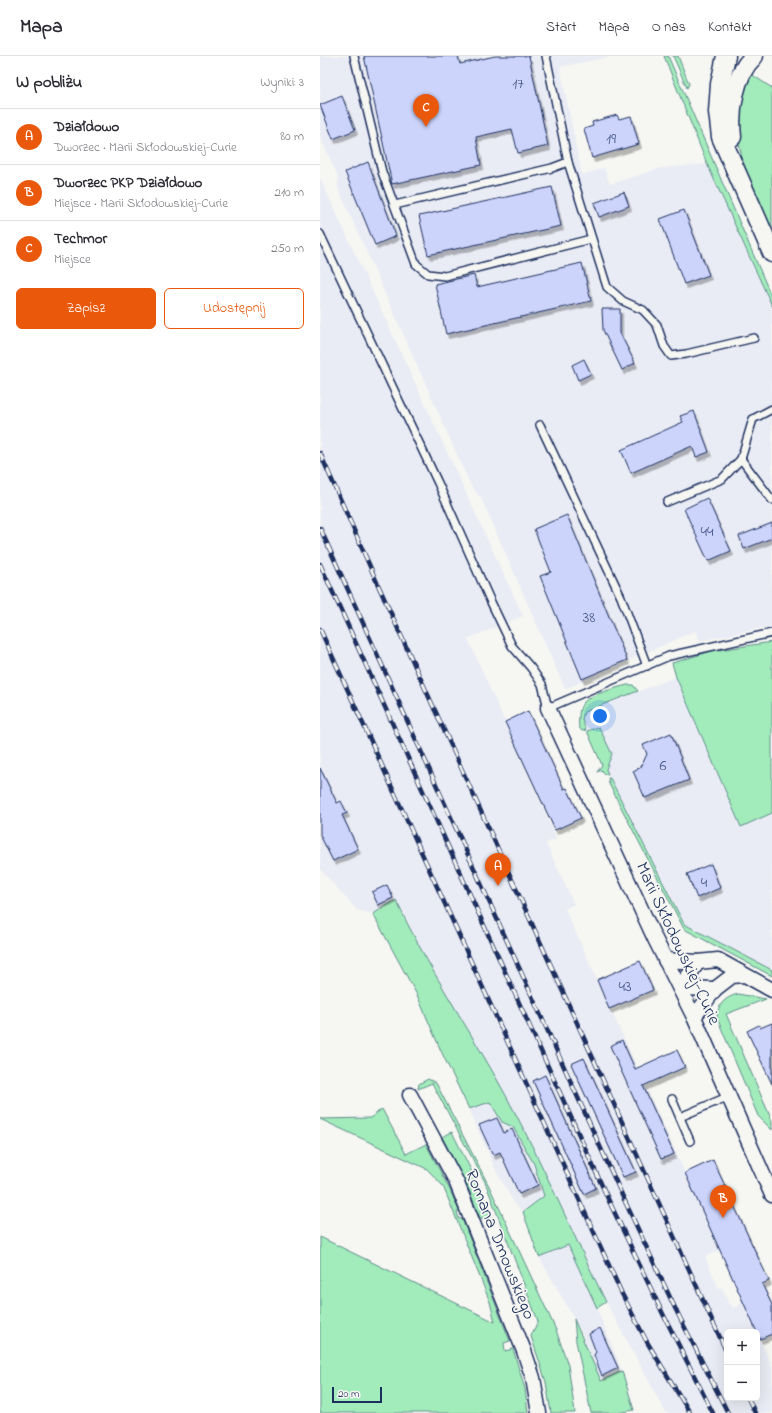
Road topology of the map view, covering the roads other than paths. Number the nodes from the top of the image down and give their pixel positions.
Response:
1 (354, 56) edge
2 (546, 56) edge
3 (726, 56) edge
4 (754, 56) edge
5 (568, 162) junction
6 (740, 177) junction
7 (395, 205) junction
8 (320, 234) edge
9 (591, 239) junction
10 (772, 253) edge
11 (754, 338) dead end
12 (772, 409) edge
13 (540, 425) dead end
14 (741, 458) junction
15 (772, 500) edge
16 (668, 502) dead end
17 (772, 633) edge
18 (647, 666) junction
19 (548, 708) junction
20 (665, 960) junction
21 (698, 962) junction
22 (744, 975) junction
23 (680, 988) junction
24 (715, 989) junction
25 (772, 990) edge
26 (694, 1017) junction
27 (410, 1095) dead end
28 (727, 1097) junction
29 (672, 1099) dead end
30 (680, 1117) junction
31 (690, 1141) dead end
32 (772, 1195) edge
33 (539, 1413) edge

1 - 7 lane
2 - 5 lane
3 - 6 street
4 - 6 street
5 - 7 lane
5 - 9 lane
6 - 10 street
7 - 9 lane
8 - 19 lane
9 - 11 lane
12 - 14 lane
13 - 18 lane
14 - 15 lane
14 - 16 lane
17 - 18 lane
18 - 19 lane
19 - 20 street, Marii Skłodowskiej-Curie
20 - 21 street
20 - 23 street, Marii Skłodowskiej-Curie
21 - 22 street
21 - 23 street
22 - 24 street
22 - 25 street
23 - 24 street
23 - 26 street, Marii Skłodowskiej-Curie
24 - 26 street
26 - 28 street, Marii Skłodowskiej-Curie
27 - 33 street, Romana Dmowskiego
28 - 30 lane
28 - 32 street, Marii Skłodowskiej-Curie
29 - 30 lane
30 - 31 lane

